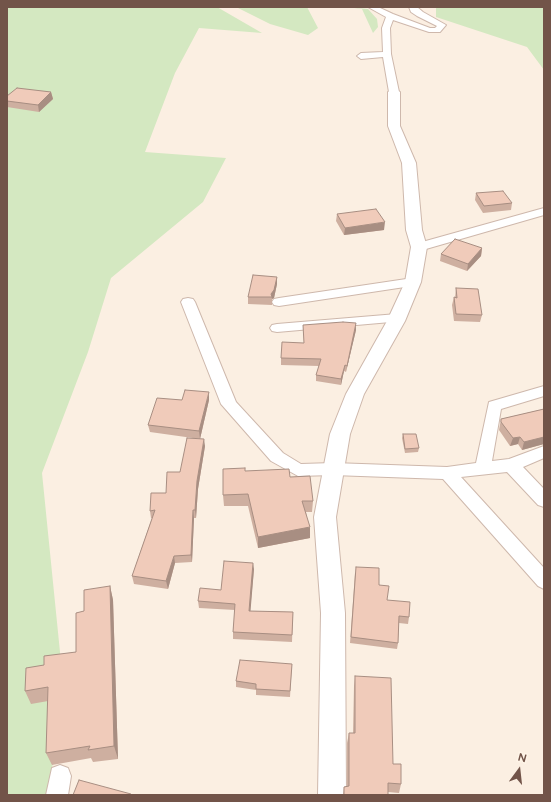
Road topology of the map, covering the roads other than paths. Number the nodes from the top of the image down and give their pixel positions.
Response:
1 (372, 7) edge
2 (413, 7) edge
3 (390, 16) junction
4 (387, 54) junction
5 (361, 56) dead end
6 (394, 92) joint
7 (544, 211) edge
8 (419, 247) junction
9 (413, 282) junction
10 (188, 302) dead end
11 (279, 302) dead end
12 (398, 318) junction
13 (277, 328) dead end
14 (544, 391) edge
15 (544, 452) edge
16 (511, 465) junction
17 (333, 468) junction
18 (483, 468) junction
19 (447, 473) junction
20 (544, 500) edge
21 (544, 581) edge
22 (332, 795) edge

1 - 3 street
2 - 3 street
3 - 4 street
4 - 5 street
4 - 6 street
6 - 8 street
7 - 8 street
8 - 9 street
9 - 11 street
9 - 12 street
10 - 17 street
12 - 13 street
12 - 17 street
14 - 18 street
15 - 16 street
16 - 18 street
16 - 20 street
17 - 19 street
17 - 22 street
18 - 19 street
19 - 21 street

